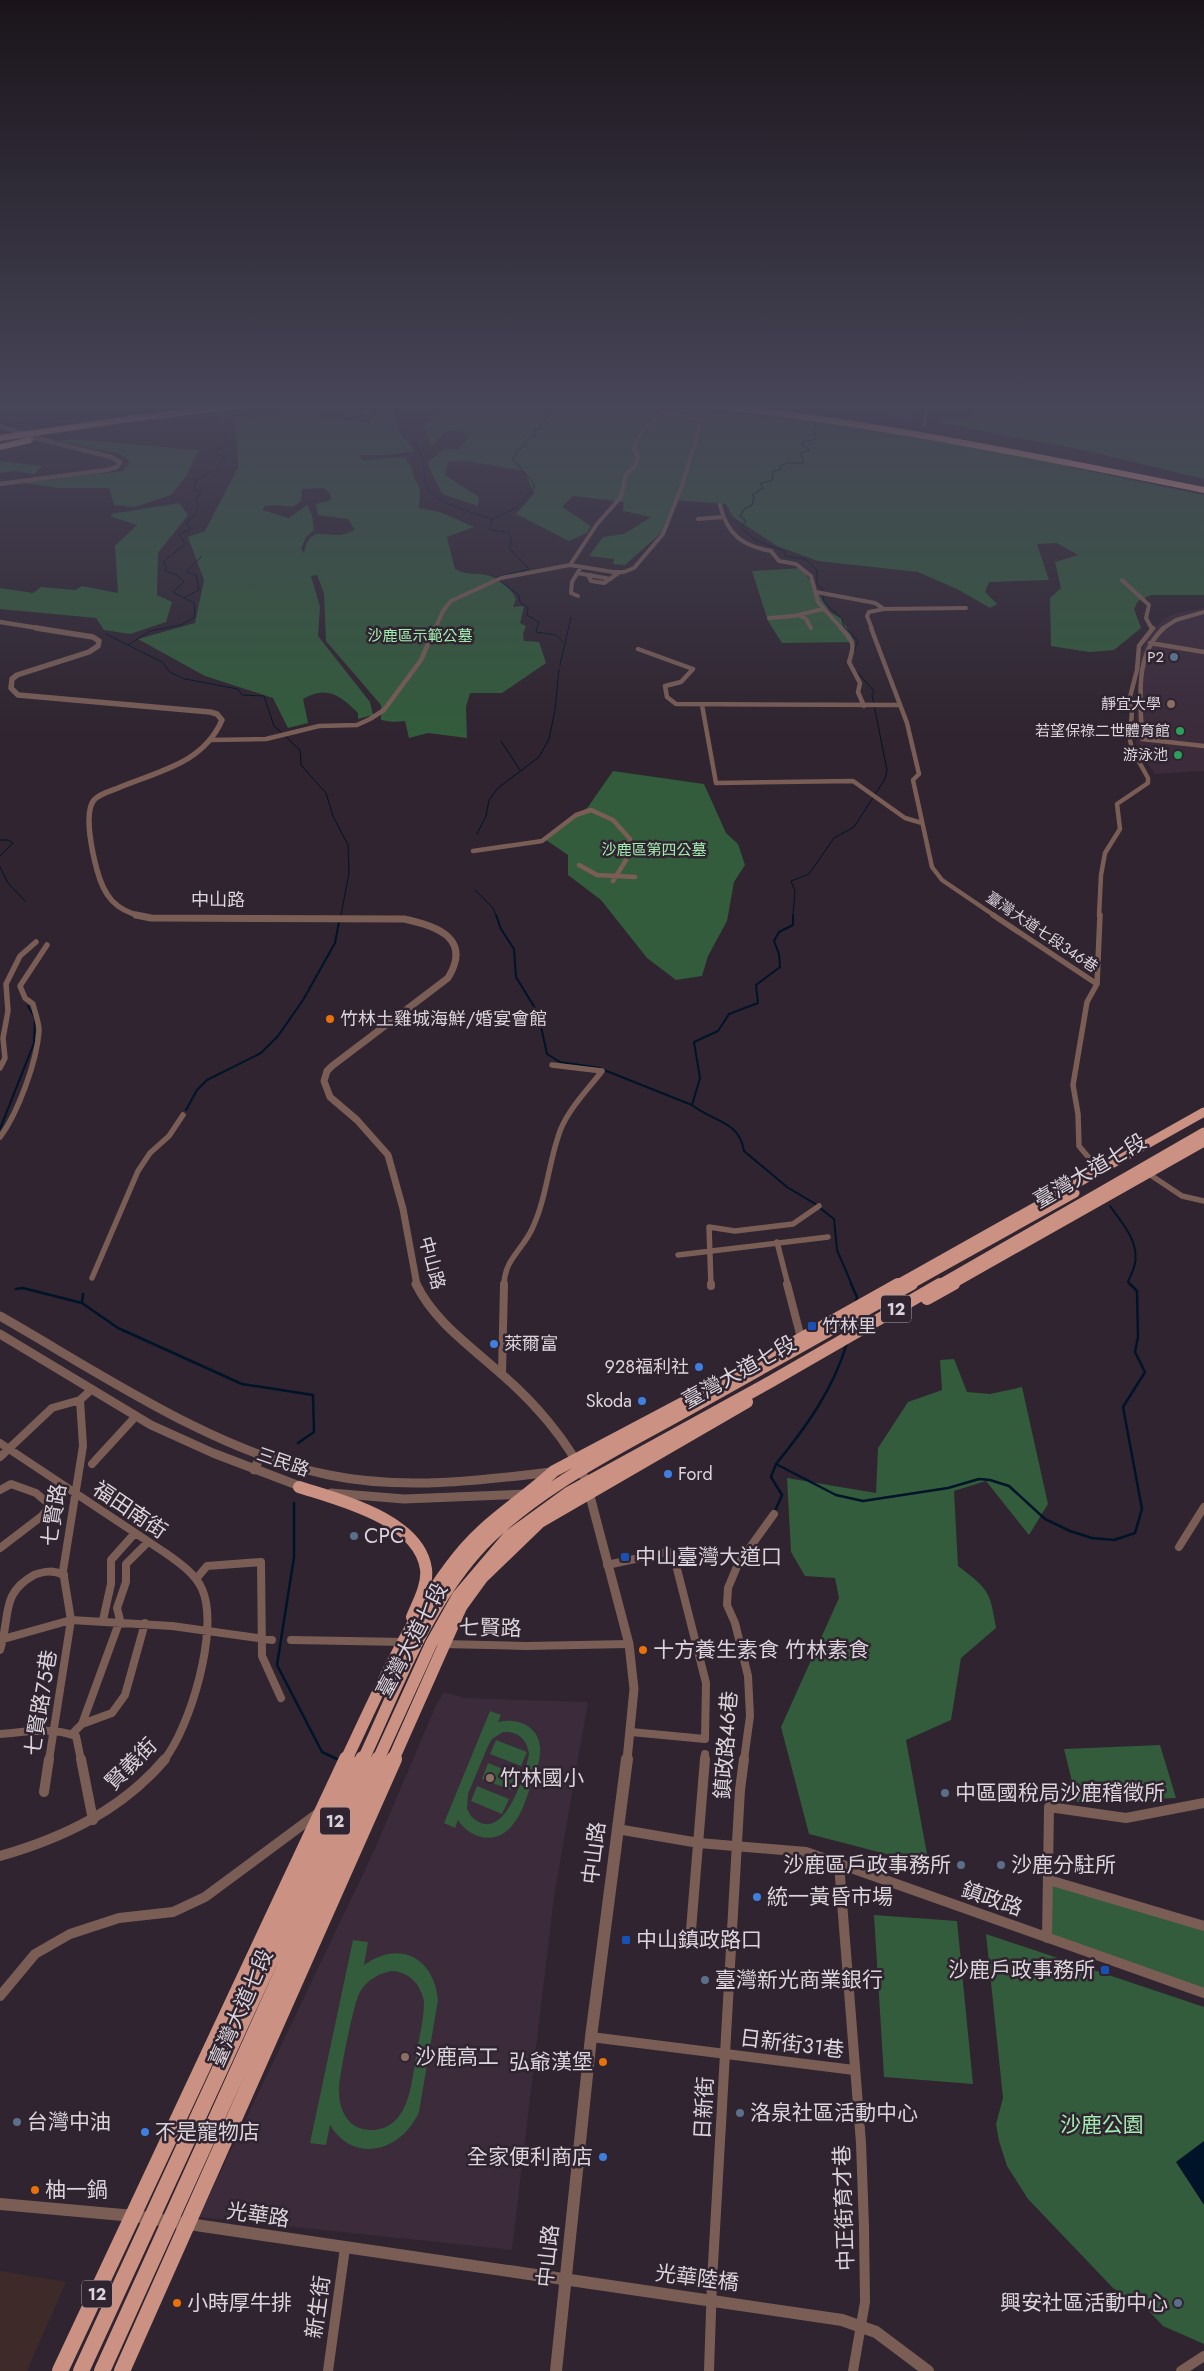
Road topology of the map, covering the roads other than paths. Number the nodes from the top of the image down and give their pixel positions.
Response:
1 (604, 516) edge
2 (670, 516) edge
3 (722, 517) joint
4 (698, 518) dead end
5 (570, 565) junction
6 (581, 567) junction
7 (577, 572) junction
8 (621, 572) junction
9 (1122, 580) dead end
10 (816, 592) junction
11 (578, 596) dead end
12 (966, 608) dead end
13 (824, 609) junction
14 (884, 609) junction
15 (1204, 612) edge
16 (799, 615) junction
17 (769, 618) dead end
18 (0, 622) edge
19 (812, 628) dead end
20 (1150, 643) junction
21 (638, 649) dead end
22 (1204, 652) edge
23 (899, 705) junction
24 (702, 706) junction
25 (864, 706) junction
26 (210, 740) junction
27 (1204, 746) edge
28 (922, 823) junction
29 (473, 851) dead end
30 (579, 865) dead end
31 (635, 877) dead end
32 (615, 879) junction
33 (36, 942) dead end
34 (47, 945) dead end
35 (1097, 984) junction
36 (552, 1065) dead end
37 (0, 1068) edge
38 (1204, 1112) edge
39 (183, 1115) dead end
40 (1204, 1120) edge
41 (1204, 1132) edge
42 (0, 1137) edge
43 (1204, 1142) edge
44 (1100, 1171) junction
45 (1148, 1174) junction
46 (1204, 1201) edge
47 (818, 1206) dead end
48 (828, 1237) dead end
49 (777, 1242) junction
50 (711, 1250) junction
51 (678, 1254) dead end
52 (92, 1278) dead end
53 (711, 1286) dead end
54 (0, 1316) edge
55 (844, 1323) junction
56 (0, 1334) edge
57 (800, 1338) junction
58 (745, 1370) junction
59 (502, 1374) junction
60 (103, 1376) junction
61 (92, 1389) junction
62 (80, 1400) junction
63 (136, 1416) junction
64 (0, 1443) edge
65 (9, 1448) junction
66 (262, 1454) junction
67 (0, 1457) edge
68 (92, 1464) dead end
69 (254, 1470) junction
70 (554, 1472) junction
71 (581, 1475) junction
72 (64, 1486) junction
73 (299, 1487) junction
74 (0, 1490) edge
75 (568, 1493) junction
76 (76, 1494) junction
77 (529, 1494) junction
78 (548, 1494) junction
79 (50, 1505) junction
80 (1204, 1507) edge
81 (774, 1514) dead end
82 (135, 1534) junction
83 (148, 1542) junction
84 (1179, 1547) dead end
85 (0, 1548) edge
86 (607, 1564) junction
87 (64, 1575) junction
88 (196, 1579) junction
89 (71, 1620) junction
90 (103, 1620) junction
91 (120, 1620) junction
92 (145, 1623) junction
93 (209, 1629) junction
94 (261, 1638) junction
95 (2, 1639) edge
96 (272, 1640) dead end
97 (291, 1640) dead end
98 (424, 1643) junction
99 (629, 1644) junction
100 (0, 1650) edge
101 (281, 1698) dead end
102 (82, 1724) junction
103 (54, 1731) junction
104 (631, 1732) junction
105 (0, 1734) edge
106 (72, 1734) junction
107 (705, 1754) dead end
108 (44, 1792) dead end
109 (1204, 1803) edge
110 (325, 1809) junction
111 (93, 1820) junction
112 (617, 1829) junction
113 (699, 1843) junction
114 (738, 1846) junction
115 (0, 1856) edge
116 (839, 1864) junction
117 (1049, 1880) junction
118 (1204, 1926) edge
119 (691, 1930) dead end
120 (1047, 1938) junction
121 (1204, 1993) edge
122 (0, 1996) edge
123 (591, 2037) junction
124 (725, 2055) junction
125 (854, 2070) junction
126 (148, 2187) junction
127 (0, 2204) edge
128 (134, 2216) junction
129 (152, 2219) junction
130 (170, 2222) junction
131 (187, 2225) junction
132 (345, 2248) junction
133 (510, 2271) joint
134 (1204, 2356) edge
135 (60, 2371) edge
136 (81, 2371) edge
137 (102, 2371) edge
138 (122, 2371) edge
139 (328, 2371) edge
140 (556, 2371) edge
141 (709, 2371) edge
142 (853, 2371) edge
143 (928, 2371) edge
144 (1181, 2371) edge

1 - 5 street
2 - 8 street
3 - 4 street
3 - 10 street
5 - 6 street
5 - 26 street
6 - 7 street
6 - 8 street
7 - 8 street
7 - 11 street
9 - 35 street, 臺灣大道七段346巷
10 - 13 street
10 - 14 street
12 - 14 street
13 - 16 street
13 - 25 street
14 - 23 street, 臺灣大道七段346巷
15 - 20 street
16 - 17 street
16 - 19 street
18 - 26 street, 中山路
20 - 22 street
20 - 27 street
21 - 24 street
23 - 25 street
23 - 28 street, 臺灣大道七段346巷
24 - 25 street
24 - 28 street
26 - 59 street, 中山路
28 - 35 street, 臺灣大道七段346巷
29 - 32 street
30 - 32 street
31 - 32 street
33 - 37 street
34 - 42 street
35 - 44 street
36 - 59 street
38 - 44 main road, 臺灣大道七段 / 12
39 - 52 street
40 - 55 main road, 臺灣大道七段 / 12
41 - 71 main road, 臺灣大道七段 / 12
43 - 45 main road, 臺灣大道七段 / 12
44 - 57 main road, 臺灣大道七段 / 12
45 - 46 street
45 - 71 main road, 臺灣大道七段 / 12
47 - 50 street
48 - 49 street
49 - 50 street
49 - 57 street
50 - 51 street
50 - 53 street
54 - 60 street, 三民路
55 - 58 main road, 臺灣大道七段 / 12
55 - 71 main road, 臺灣大道七段 / 12
56 - 61 street, 三民路
57 - 58 main road, 臺灣大道七段 / 12
58 - 71 main road, 臺灣大道七段 / 12
59 - 71 street, 中山路
60 - 61 street
60 - 66 street, 三民路
61 - 62 street
61 - 63 street, 三民路
62 - 65 street
62 - 76 street, 七賢路
63 - 68 street
63 - 69 street, 三民路
64 - 65 street, 福田南街
65 - 67 street
65 - 72 street, 福田南街
66 - 69 street
66 - 70 street, 三民路
69 - 73 street, 三民路
70 - 71 main road, 臺灣大道七段 / 12
70 - 77 main road, 臺灣大道七段 / 12
71 - 75 main road, 臺灣大道七段 / 12
71 - 78 main road, 臺灣大道七段 / 12
71 - 86 street, 中山路
71 - 98 main road, 臺灣大道七段 / 12
72 - 76 street, 福田南街
72 - 79 street
73 - 77 street, 三民路
73 - 98 main road
74 - 79 street
75 - 78 street, 三民路
75 - 98 main road, 臺灣大道七段 / 12
76 - 82 street, 福田南街
76 - 87 street, 七賢路
77 - 78 street, 三民路
77 - 98 main road, 臺灣大道七段 / 12
78 - 98 main road, 臺灣大道七段 / 12
79 - 85 street
80 - 84 street
81 - 114 street, 鎮政路46巷
82 - 83 street, 福田南街
82 - 90 street
83 - 88 street, 福田南街
83 - 91 street
86 - 99 street, 中山路
86 - 104 street
87 - 89 street, 七賢路
87 - 95 street
88 - 93 street
88 - 94 street
89 - 90 street
89 - 95 street
89 - 103 street, 七賢路75巷
90 - 91 street
91 - 92 street
91 - 102 street
92 - 93 street
92 - 102 street
93 - 94 street
93 - 111 street, 賢義街
94 - 96 street
94 - 101 street
95 - 100 street
97 - 98 street, 七賢路
98 - 99 street, 七賢路
98 - 110 main road, 臺灣大道七段 / 12
98 - 129 main road, 臺灣大道七段 / 12
98 - 130 main road, 臺灣大道七段 / 12
98 - 131 main road, 臺灣大道七段 / 12
99 - 104 street, 中山路
102 - 106 street
103 - 105 street
103 - 106 street
103 - 108 street, 七賢路75巷
104 - 112 street, 中山路
106 - 111 street
107 - 113 street
109 - 117 street
110 - 122 street
110 - 126 main road, 臺灣大道七段 / 12
111 - 115 street, 賢義街
112 - 113 street, 鎮政路
112 - 123 street, 中山路
113 - 114 street, 鎮政路
113 - 119 street
114 - 116 street, 鎮政路
114 - 124 street, 日新街
116 - 120 street, 鎮政路
116 - 125 street, 中正街育才巷
117 - 118 street
117 - 120 street
120 - 121 street, 鎮政路
123 - 124 street, 日新街31巷
123 - 140 street, 中山路
124 - 125 street, 日新街31巷
124 - 141 street, 日新街
125 - 142 street, 中正街育才巷
126 - 128 main road, 臺灣大道七段 / 12
126 - 129 main road
127 - 128 street, 光華路
128 - 129 street, 光華路
128 - 135 main road, 臺灣大道七段 / 12
129 - 130 street, 光華路
129 - 136 main road, 臺灣大道七段 / 12
130 - 131 street, 光華路
130 - 137 main road, 臺灣大道七段 / 12
131 - 132 street, 光華路
131 - 138 main road, 臺灣大道七段 / 12
132 - 133 street, 光華路
132 - 139 street, 新生街
133 - 143 street, 光華陸橋
134 - 144 street

